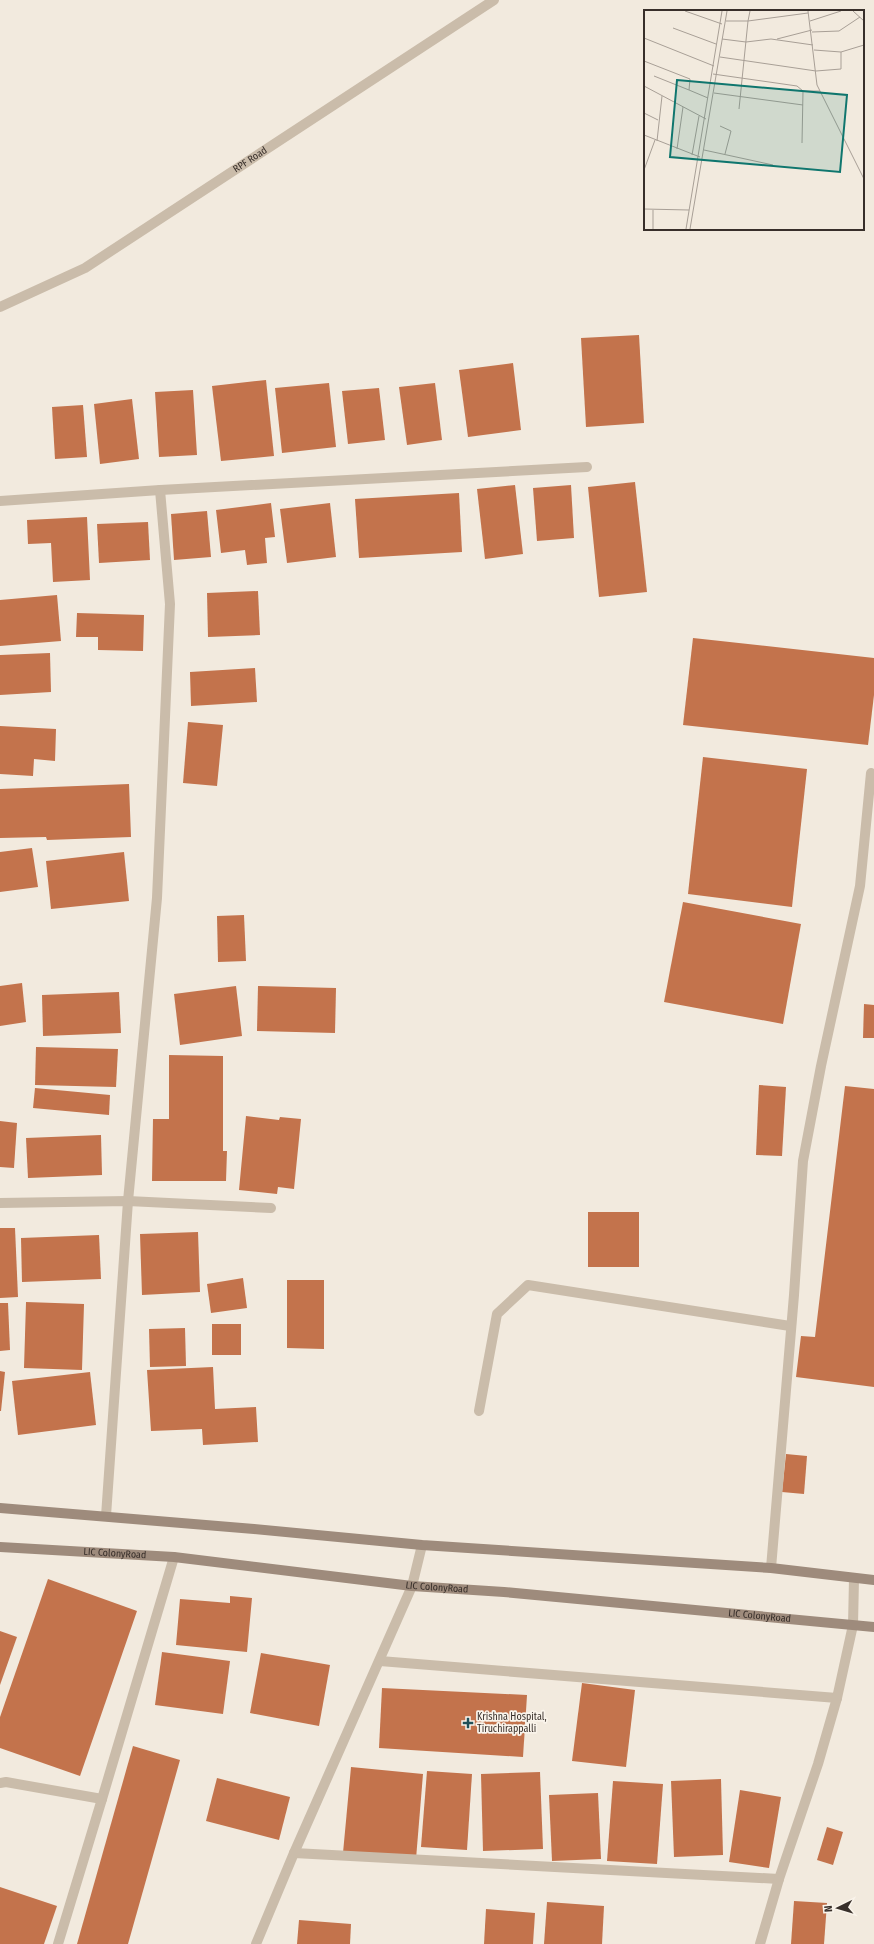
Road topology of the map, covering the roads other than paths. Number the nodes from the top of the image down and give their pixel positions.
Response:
1 (494, 0) edge
2 (0, 307) edge
3 (588, 467) dead end
4 (160, 490) junction
5 (0, 501) edge
6 (871, 773) dead end
7 (128, 1201) junction
8 (0, 1203) edge
9 (271, 1208) dead end
10 (790, 1326) junction
11 (479, 1412) dead end
12 (0, 1508) edge
13 (106, 1516) junction
14 (422, 1545) junction
15 (0, 1547) edge
16 (174, 1557) junction
17 (771, 1568) junction
18 (854, 1579) junction
19 (874, 1580) edge
20 (412, 1586) junction
21 (853, 1625) junction
22 (874, 1627) edge
23 (380, 1661) junction
24 (838, 1698) junction
25 (0, 1783) edge
26 (102, 1800) junction
27 (294, 1853) junction
28 (779, 1879) junction
29 (58, 1944) edge
30 (256, 1944) edge
31 (760, 1944) edge

1 - 2 street, RPF Road
3 - 4 street
4 - 5 street
4 - 7 street
6 - 10 street
7 - 8 street
7 - 9 street
7 - 13 street
10 - 11 street
10 - 17 street
12 - 13 main road
13 - 14 main road
14 - 17 main road
14 - 20 street
15 - 16 main road, LIC ColonyRoad
16 - 20 main road, LIC ColonyRoad
16 - 26 street
17 - 18 main road
18 - 19 main road
18 - 21 street
20 - 21 main road, LIC ColonyRoad
20 - 23 street
21 - 22 main road, LIC ColonyRoad
21 - 24 street
23 - 24 street
23 - 27 street
24 - 28 street
25 - 26 street
26 - 29 street
27 - 28 street
27 - 30 street
28 - 31 street

